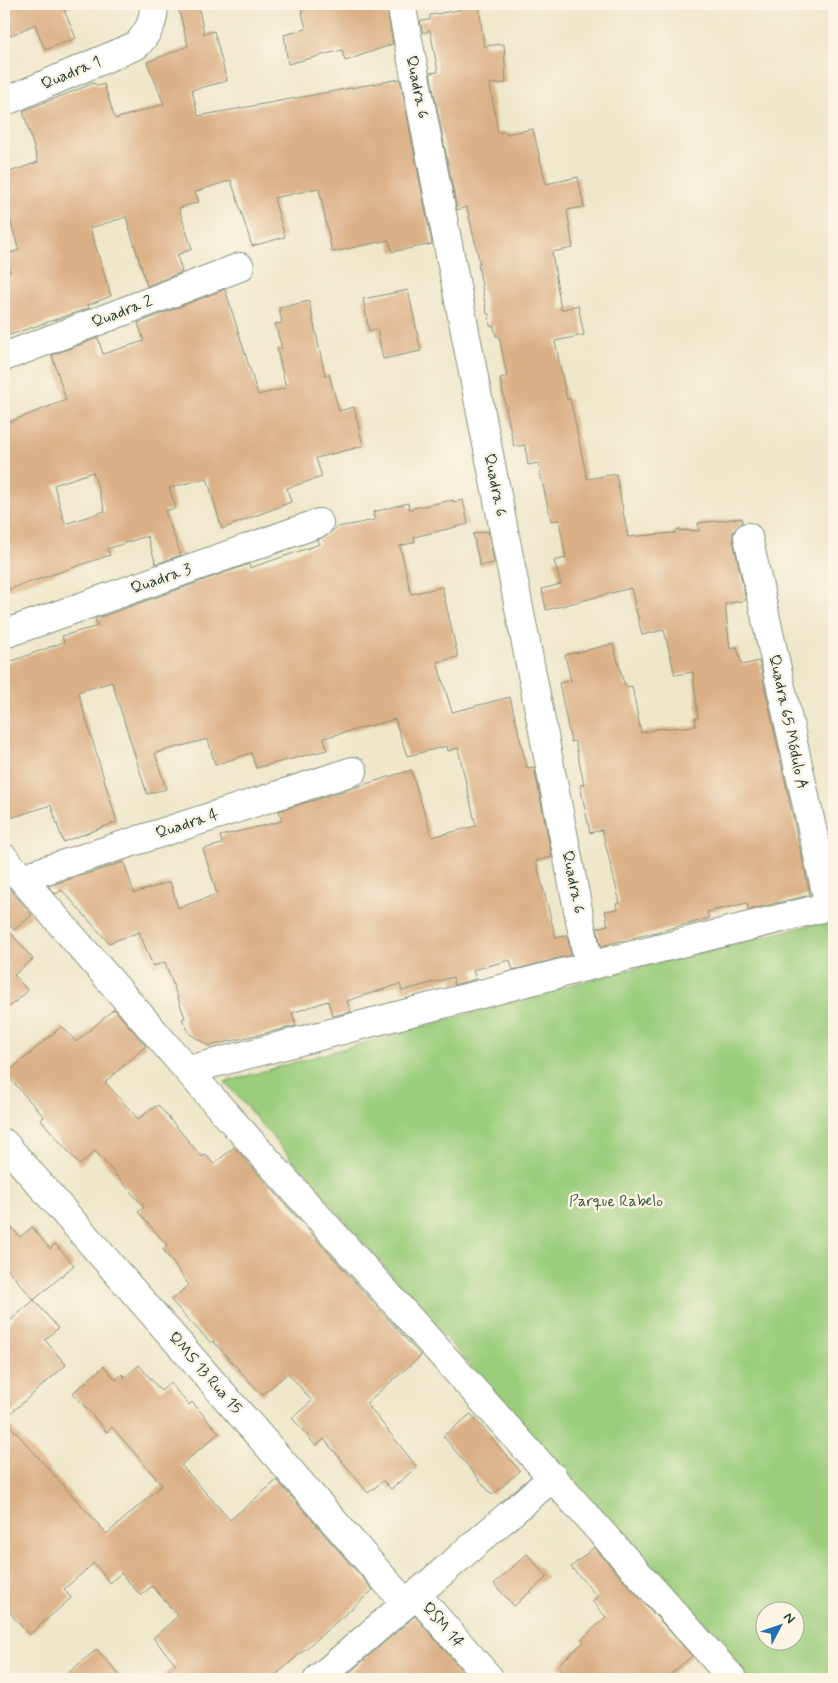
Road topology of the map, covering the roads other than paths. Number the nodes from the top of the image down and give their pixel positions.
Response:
1 (154, 4) edge
2 (401, 4) edge
3 (4, 102) edge
4 (240, 267) dead end
5 (4, 357) edge
6 (319, 524) dead end
7 (748, 537) dead end
8 (4, 634) edge
9 (353, 771) dead end
10 (12, 868) edge
11 (832, 906) edge
12 (589, 966) junction
13 (188, 1070) junction
14 (4, 1143) edge
15 (553, 1478) junction
16 (411, 1598) junction
17 (318, 1679) edge
18 (490, 1679) edge
19 (733, 1679) edge

1 - 3 street, Quadra 1
2 - 12 street, Quadra 6
4 - 5 street, Quadra 2
6 - 8 street, Quadra 3
7 - 11 street, Quadra 65 Módulo A
9 - 10 street, Quadra 4
10 - 13 street
11 - 12 street
12 - 13 street
13 - 15 street
14 - 16 street, QMS 13 Rua 15
15 - 16 street
15 - 19 street
16 - 17 street
16 - 18 street, QSM 14

